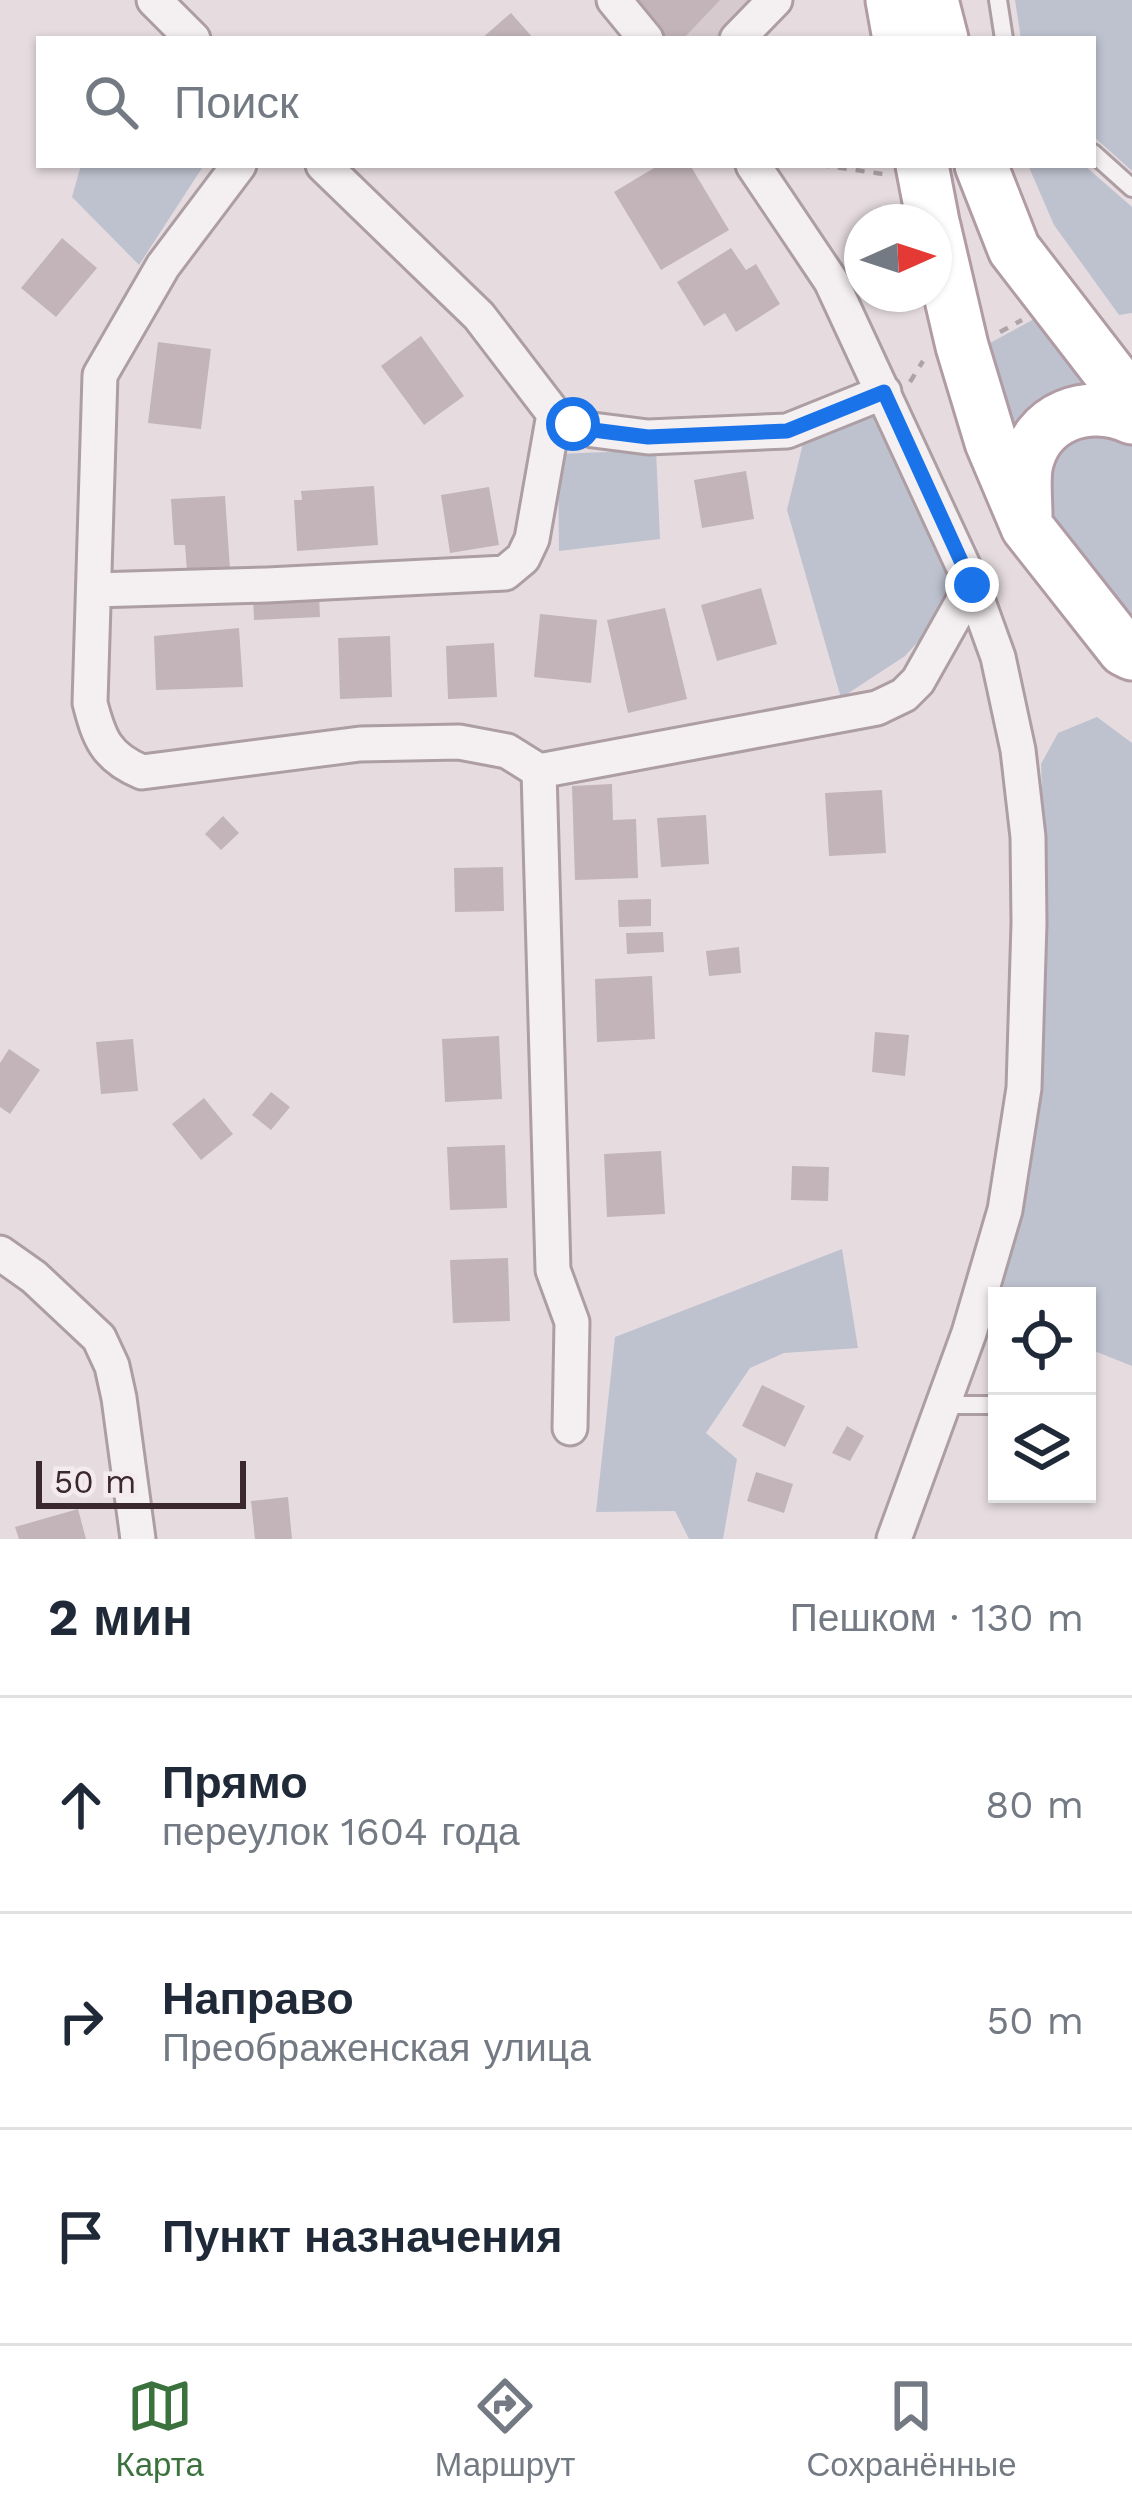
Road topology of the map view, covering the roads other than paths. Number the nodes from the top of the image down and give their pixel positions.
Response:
1 (154, 0) edge
2 (614, 0) edge
3 (775, 0) edge
4 (892, 0) edge
5 (932, 0) edge
6 (998, 0) edge
7 (190, 36) edge
8 (644, 36) edge
9 (740, 36) edge
10 (898, 36) edge
11 (941, 36) edge
12 (1004, 36) edge
13 (1096, 156) edge
14 (237, 168) edge
15 (325, 168) edge
16 (755, 168) edge
17 (982, 168) edge
18 (903, 169) edge
19 (1132, 188) edge
20 (923, 204) edge
21 (952, 302) edge
22 (884, 392) junction
23 (1132, 402) edge
24 (554, 414) junction
25 (1132, 418) edge
26 (1027, 526) junction
27 (972, 585) junction
28 (94, 590) junction
29 (1128, 652) edge
30 (539, 771) junction
31 (0, 1253) edge
32 (943, 1405) junction
33 (988, 1405) edge
34 (570, 1428) dead end
35 (138, 1539) edge
36 (894, 1539) edge

1 - 7 street
2 - 8 street
3 - 9 street
4 - 10 main road
5 - 11 main road
6 - 12 lane
13 - 19 lane
14 - 28 street
15 - 24 street
16 - 22 street
17 - 23 main road
18 - 20 main road
21 - 26 main road
22 - 24 street
22 - 27 street
24 - 28 street
25 - 26 main road
26 - 29 main road
27 - 30 street
27 - 32 street
28 - 30 street
30 - 34 street
31 - 35 street
32 - 33 lane
32 - 36 street

